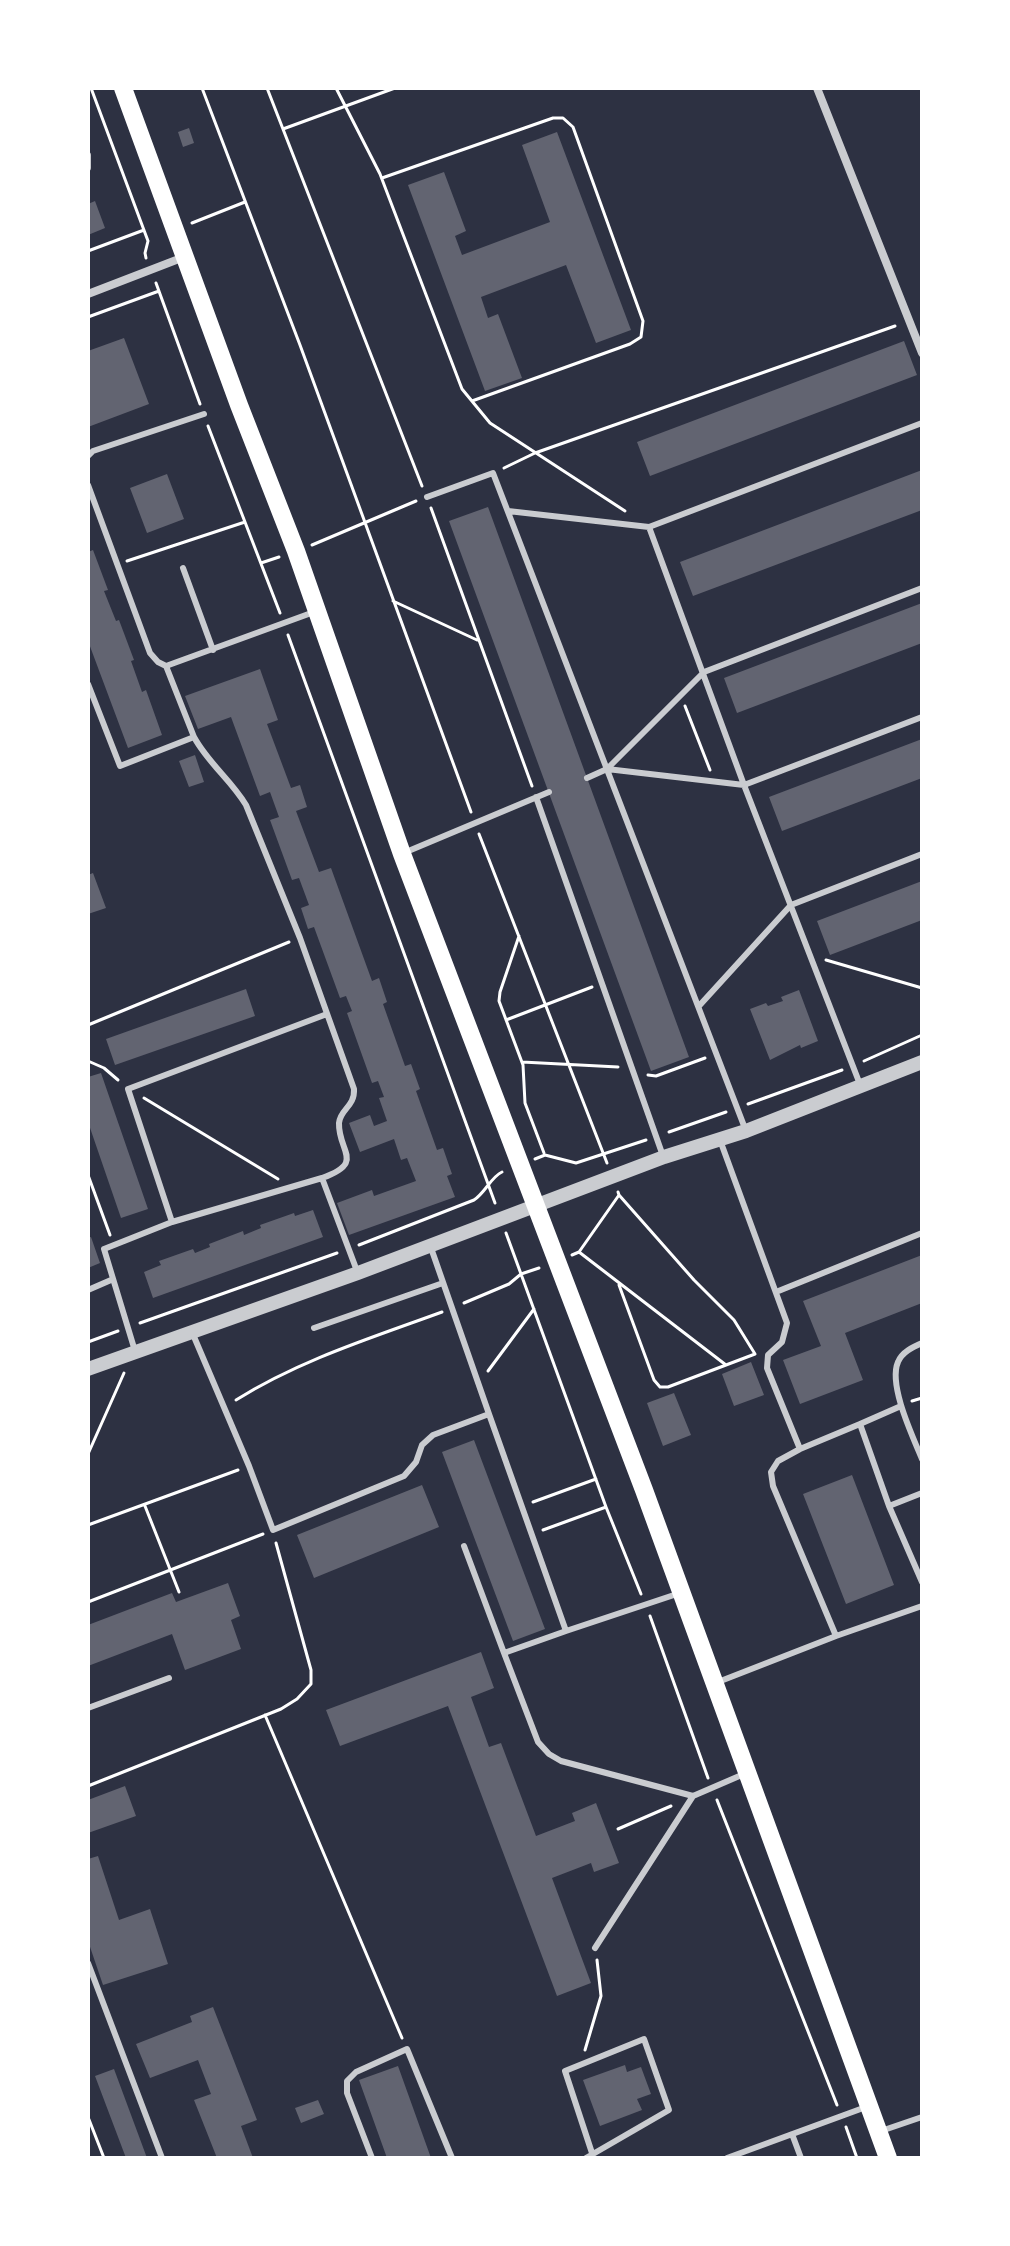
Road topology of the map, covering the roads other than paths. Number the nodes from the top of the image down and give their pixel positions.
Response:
1 (817, 88) edge
2 (127, 89) edge
3 (88, 155) edge
4 (88, 168) edge
5 (184, 256) junction
6 (88, 294) edge
7 (922, 353) edge
8 (204, 414) road end
9 (922, 423) edge
10 (88, 456) edge
11 (88, 485) edge
12 (427, 497) road end
13 (508, 511) junction
14 (649, 527) junction
15 (183, 568) dead end
16 (922, 588) edge
17 (317, 610) junction
18 (213, 650) junction
19 (166, 666) junction
20 (704, 672) junction
21 (88, 684) edge
22 (922, 717) edge
23 (194, 737) junction
24 (607, 769) junction
25 (587, 778) dead end
26 (744, 785) junction
27 (549, 792) dead end
28 (536, 797) junction
29 (402, 854) junction
30 (922, 854) edge
31 (791, 905) junction
32 (699, 1006) junction
33 (327, 1014) junction
34 (922, 1062) edge
35 (861, 1087) junction
36 (746, 1131) junction
37 (720, 1140) junction
38 (664, 1157) junction
39 (322, 1178) junction
40 (536, 1205) junction
41 (172, 1222) junction
42 (922, 1233) edge
43 (430, 1245) junction
44 (358, 1273) junction
45 (111, 1280) junction
46 (443, 1283) junction
47 (88, 1290) edge
48 (776, 1292) junction
49 (314, 1328) dead end
50 (192, 1332) junction
51 (922, 1343) edge
52 (135, 1352) junction
53 (88, 1369) edge
54 (901, 1406) junction
55 (489, 1414) junction
56 (860, 1424) junction
57 (800, 1449) junction
58 (922, 1459) edge
59 (922, 1493) edge
60 (889, 1506) junction
61 (464, 1546) dead end
62 (918, 1565) edge
63 (922, 1582) edge
64 (682, 1593) junction
65 (922, 1606) edge
66 (566, 1631) junction
67 (836, 1636) junction
68 (504, 1653) junction
69 (169, 1678) dead end
70 (715, 1683) junction
71 (88, 1708) edge
72 (748, 1772) junction
73 (693, 1796) junction
74 (595, 1948) road end
75 (88, 1963) edge
76 (868, 2106) junction
77 (922, 2117) edge
78 (878, 2132) junction
79 (792, 2134) junction
80 (589, 2155) edge
81 (162, 2158) edge
82 (372, 2158) edge
83 (452, 2158) edge
84 (727, 2158) edge
85 (801, 2158) edge
86 (888, 2158) edge

1 - 7 street
2 - 5 main road
3 - 4 lane
5 - 6 street
5 - 17 main road
8 - 10 lane
9 - 14 lane
11 - 19 lane
12 - 13 lane
13 - 14 lane
13 - 24 lane
14 - 20 lane
15 - 18 lane
16 - 20 lane
17 - 18 lane
17 - 29 main road
18 - 19 lane
19 - 23 lane
20 - 24 lane
20 - 26 lane
21 - 23 lane
22 - 26 lane
23 - 33 lane
24 - 25 lane
24 - 26 lane
24 - 32 lane
26 - 31 lane
27 - 28 lane
28 - 29 lane
28 - 38 lane
29 - 40 main road
30 - 31 lane
31 - 32 lane
31 - 35 lane
32 - 36 lane
33 - 39 lane
33 - 41 lane
34 - 35 street
35 - 36 street
36 - 37 street
37 - 38 street
37 - 48 lane
38 - 40 street
39 - 41 lane
39 - 44 lane
40 - 43 street
40 - 64 main road
41 - 45 lane
42 - 48 lane
43 - 44 street
43 - 46 lane
44 - 50 street
45 - 47 lane
45 - 52 lane
46 - 49 lane
46 - 55 lane
48 - 57 lane
50 - 52 street
50 - 55 lane
51 - 54 lane
52 - 53 street
54 - 56 lane
54 - 58 lane
55 - 66 lane
56 - 57 lane
56 - 60 lane
57 - 67 lane
59 - 60 lane
60 - 62 lane
61 - 68 lane
62 - 63 lane
64 - 66 lane
64 - 70 main road
65 - 67 lane
66 - 68 lane
67 - 70 lane
68 - 73 lane
69 - 71 lane
70 - 72 main road
72 - 73 lane
72 - 76 main road
73 - 74 lane
75 - 81 lane
76 - 78 main road
76 - 79 lane
77 - 78 lane
78 - 86 main road
79 - 84 lane
79 - 85 lane
80 - 80 lane
82 - 83 lane

